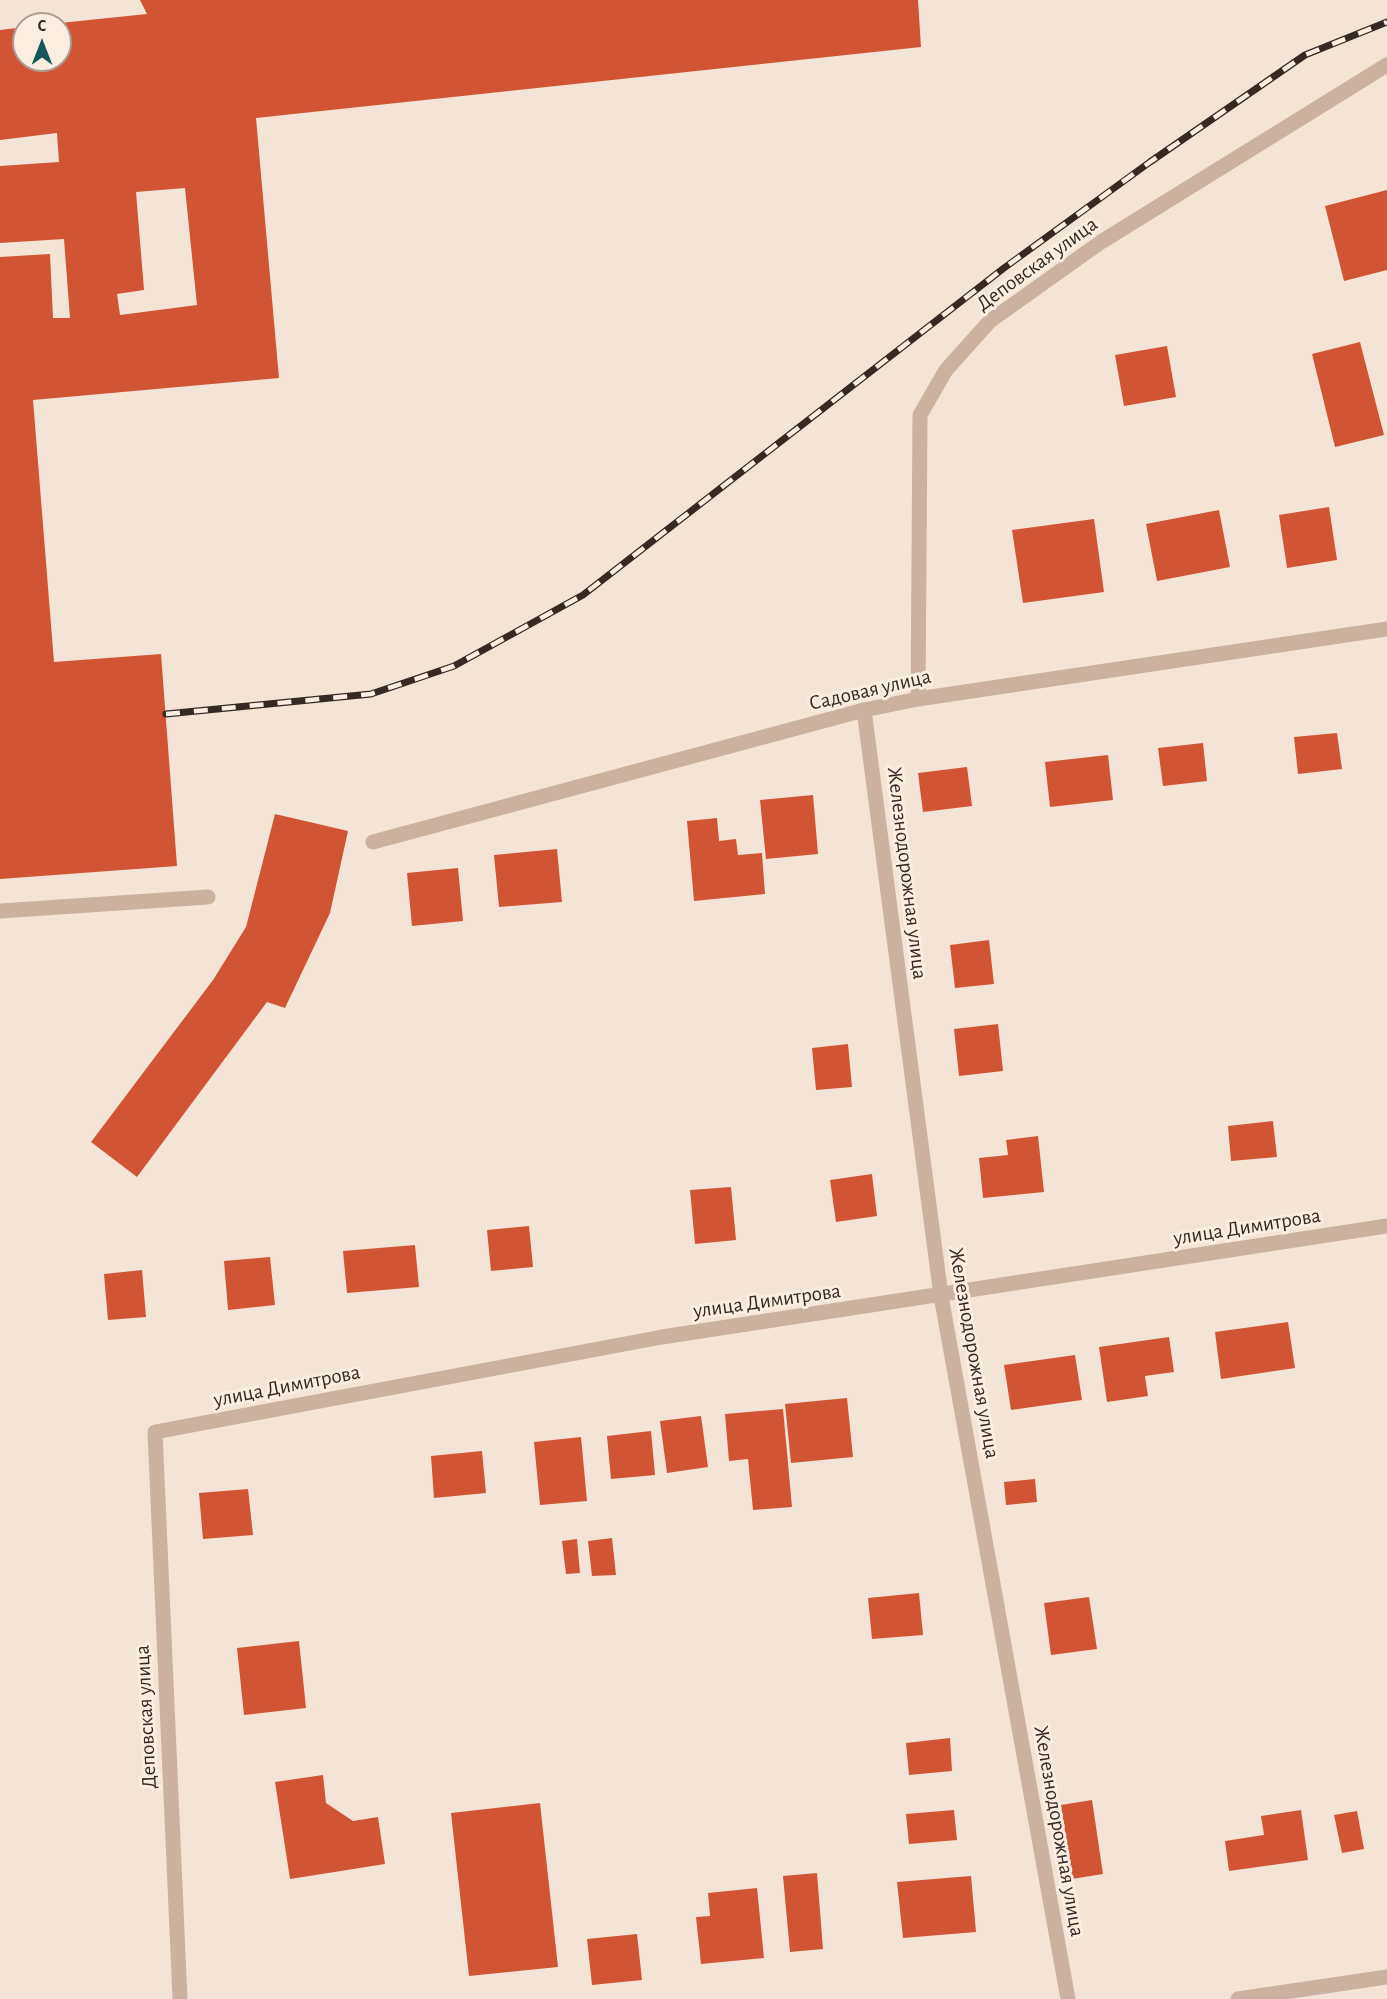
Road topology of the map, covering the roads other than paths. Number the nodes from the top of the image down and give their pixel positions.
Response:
1 (1387, 64) edge
2 (1387, 629) edge
3 (918, 699) junction
4 (864, 710) junction
5 (373, 842) dead end
6 (208, 897) dead end
7 (0, 911) edge
8 (1387, 1226) edge
9 (941, 1296) junction
10 (155, 1432) joint
11 (1387, 1977) edge
12 (180, 1999) edge
13 (1068, 1999) edge
14 (1238, 1999) edge

1 - 3 street, Деповская улица
2 - 3 street, Садовая улица
3 - 4 street, Садовая улица
4 - 5 street, Садовая улица
4 - 9 street, Железнодорожная улица
6 - 7 street
8 - 9 street, улица Димитрова
9 - 10 street, улица Димитрова
9 - 13 street, Железнодорожная улица
10 - 12 street, Деповская улица
11 - 14 street

